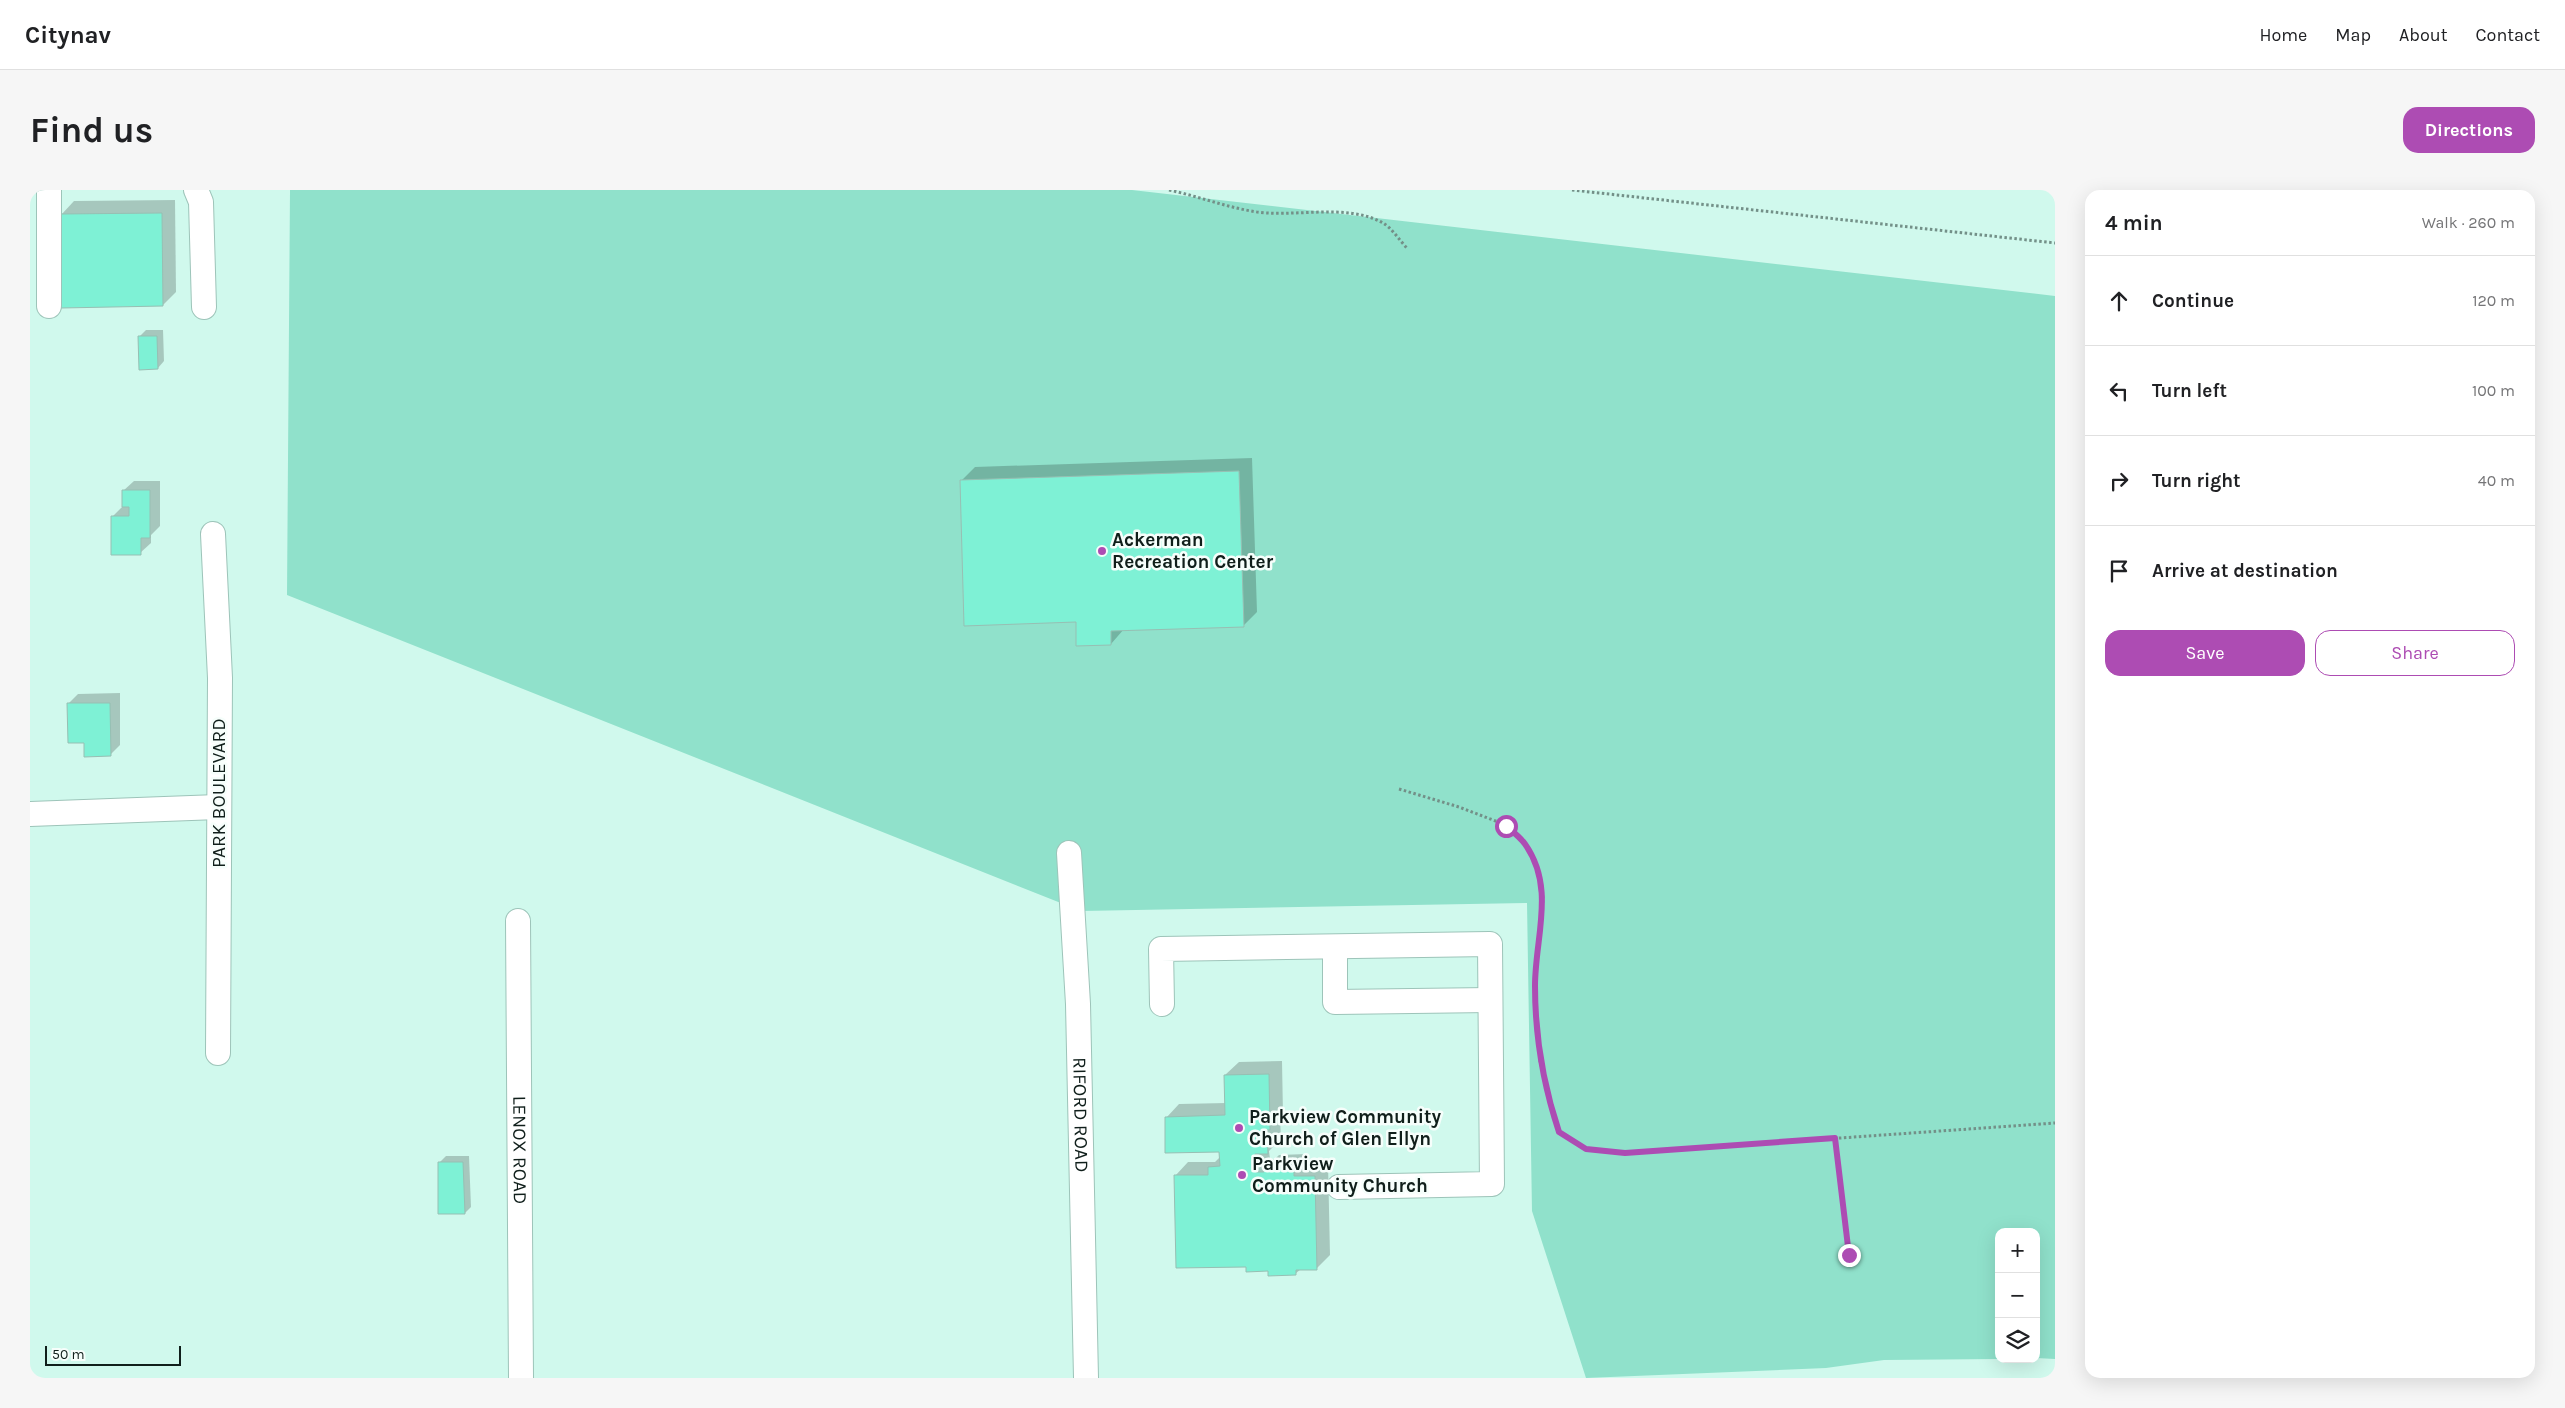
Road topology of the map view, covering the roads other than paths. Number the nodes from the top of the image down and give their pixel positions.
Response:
1 (48, 190) edge
2 (196, 190) edge
3 (49, 306) dead end
4 (204, 307) dead end
5 (213, 534) dead end
6 (218, 807) junction
7 (30, 814) edge
8 (1069, 853) dead end
9 (518, 922) dead end
10 (1335, 947) junction
11 (1490, 1000) junction
12 (1162, 1004) dead end
13 (218, 1053) dead end
14 (1339, 1187) dead end
15 (521, 1378) edge
16 (1086, 1378) edge

1 - 3 street
2 - 4 street
5 - 6 street, PARK BOULEVARD
6 - 7 street
6 - 13 street, PARK BOULEVARD
8 - 16 street, RIFORD ROAD
9 - 15 street, LENOX ROAD
10 - 11 street
10 - 11 street
10 - 12 street
11 - 14 street

